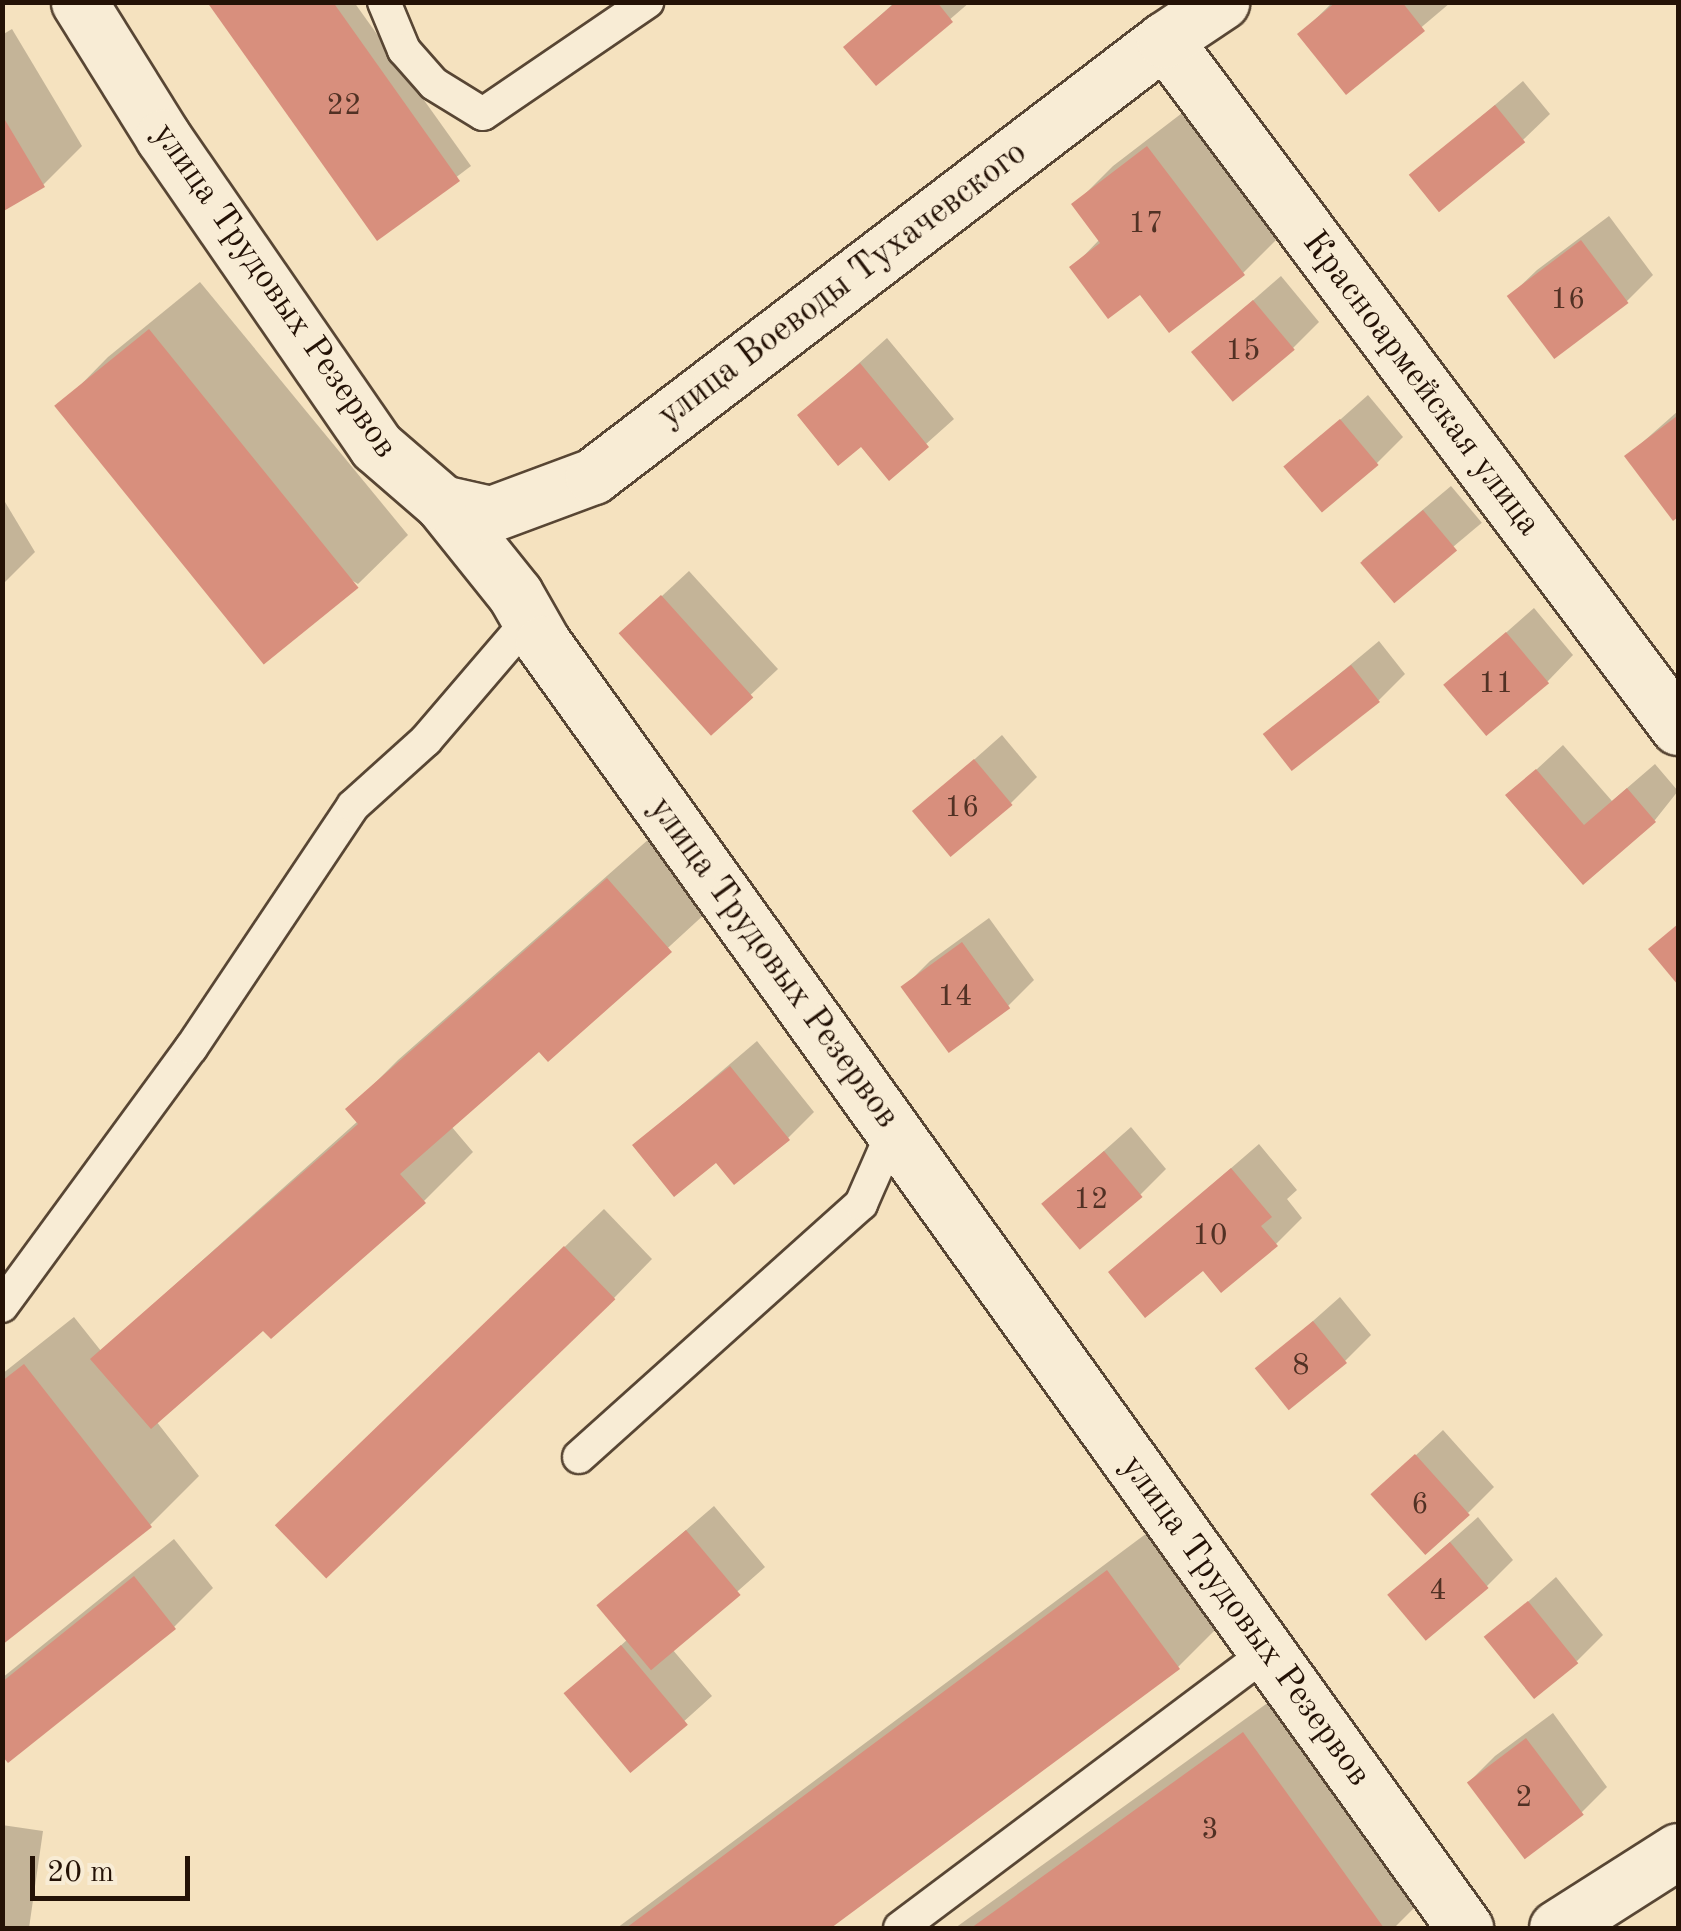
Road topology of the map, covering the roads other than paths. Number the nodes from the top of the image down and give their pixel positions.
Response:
1 (78, 2) edge
2 (384, 2) edge
3 (647, 2) edge
4 (1222, 2) edge
5 (1164, 40) junction
6 (442, 503) junction
7 (529, 620) junction
8 (1678, 727) edge
9 (893, 1131) junction
10 (2, 1306) edge
11 (579, 1457) dead end
12 (1267, 1652) junction
13 (1678, 1851) edge
14 (900, 1928) edge
15 (1465, 1928) edge
16 (1556, 1928) edge

1 - 6 street, улица Трудовых Резервов
2 - 3 lane
4 - 5 street, улица Воеводы Тухачевского
5 - 6 street, улица Воеводы Тухачевского
5 - 8 street, Красноармейская улица
6 - 7 street, улица Трудовых Резервов
7 - 9 street, улица Трудовых Резервов
7 - 10 lane
9 - 11 lane
9 - 12 street, улица Трудовых Резервов
12 - 14 lane
12 - 15 street, улица Трудовых Резервов
13 - 16 street

